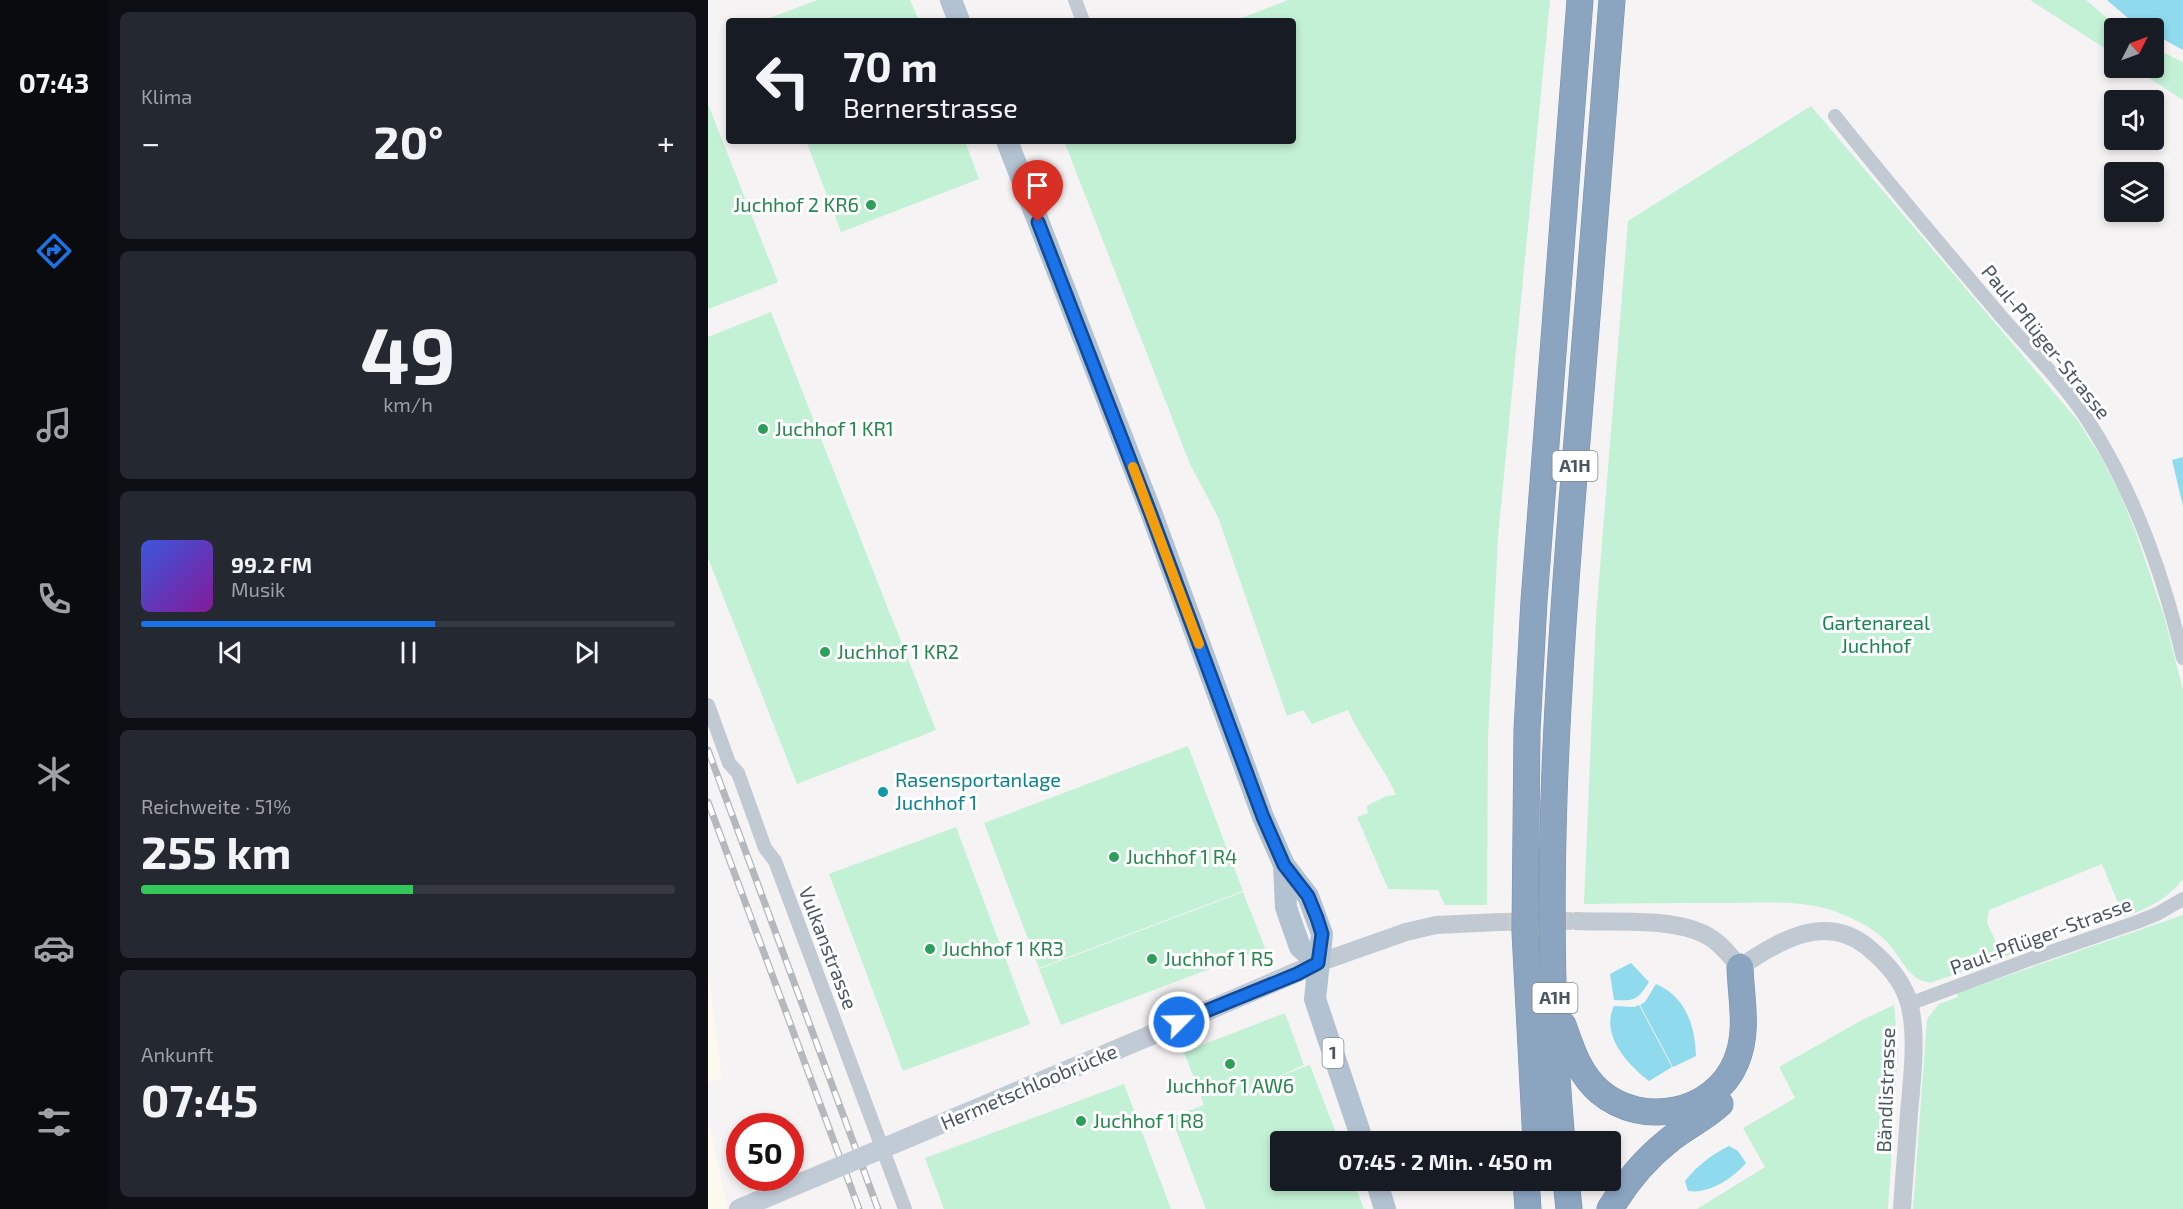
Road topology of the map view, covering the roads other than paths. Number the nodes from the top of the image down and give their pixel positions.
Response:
1 (951, 0) edge
2 (1075, 0) edge
3 (1580, 0) edge
4 (1612, 0) edge
5 (958, 18) edge
6 (1082, 18) edge
7 (1835, 116) dead end
8 (1008, 144) edge
9 (2183, 658) edge
10 (708, 705) edge
11 (2183, 899) edge
12 (1576, 921) tunnel mouth
13 (1500, 922) tunnel mouth
14 (1526, 955) junction
15 (1318, 963) junction
16 (1740, 967) junction
17 (1555, 1005) junction
18 (1909, 1005) junction
19 (1359, 1131) edge
20 (1524, 1131) edge
21 (1536, 1131) edge
22 (1561, 1131) edge
23 (1379, 1191) edge
24 (1567, 1191) edge
25 (739, 1209) edge
26 (905, 1209) edge
27 (1385, 1209) edge
28 (1569, 1209) edge
29 (1610, 1209) edge
30 (1902, 1209) edge

1 - 5 main road
2 - 6 street
3 - 14 highway, A1H
4 - 17 highway, A1H
7 - 9 street, Paul-Pflüger-Strasse
8 - 15 main road
10 - 26 street, Vulkanstrasse
11 - 18 street, Paul-Pflüger-Strasse
12 - 16 street
13 - 15 street
14 - 20 highway
14 - 21 highway, A1H
15 - 19 main road, 1
15 - 25 main road, Hermetschloobrücke, bridge
16 - 17 highway
16 - 18 street, Bändlistrasse
16 - 29 highway
17 - 22 highway, A1H
18 - 30 street, Bändlistrasse
23 - 27 main road
24 - 28 highway

